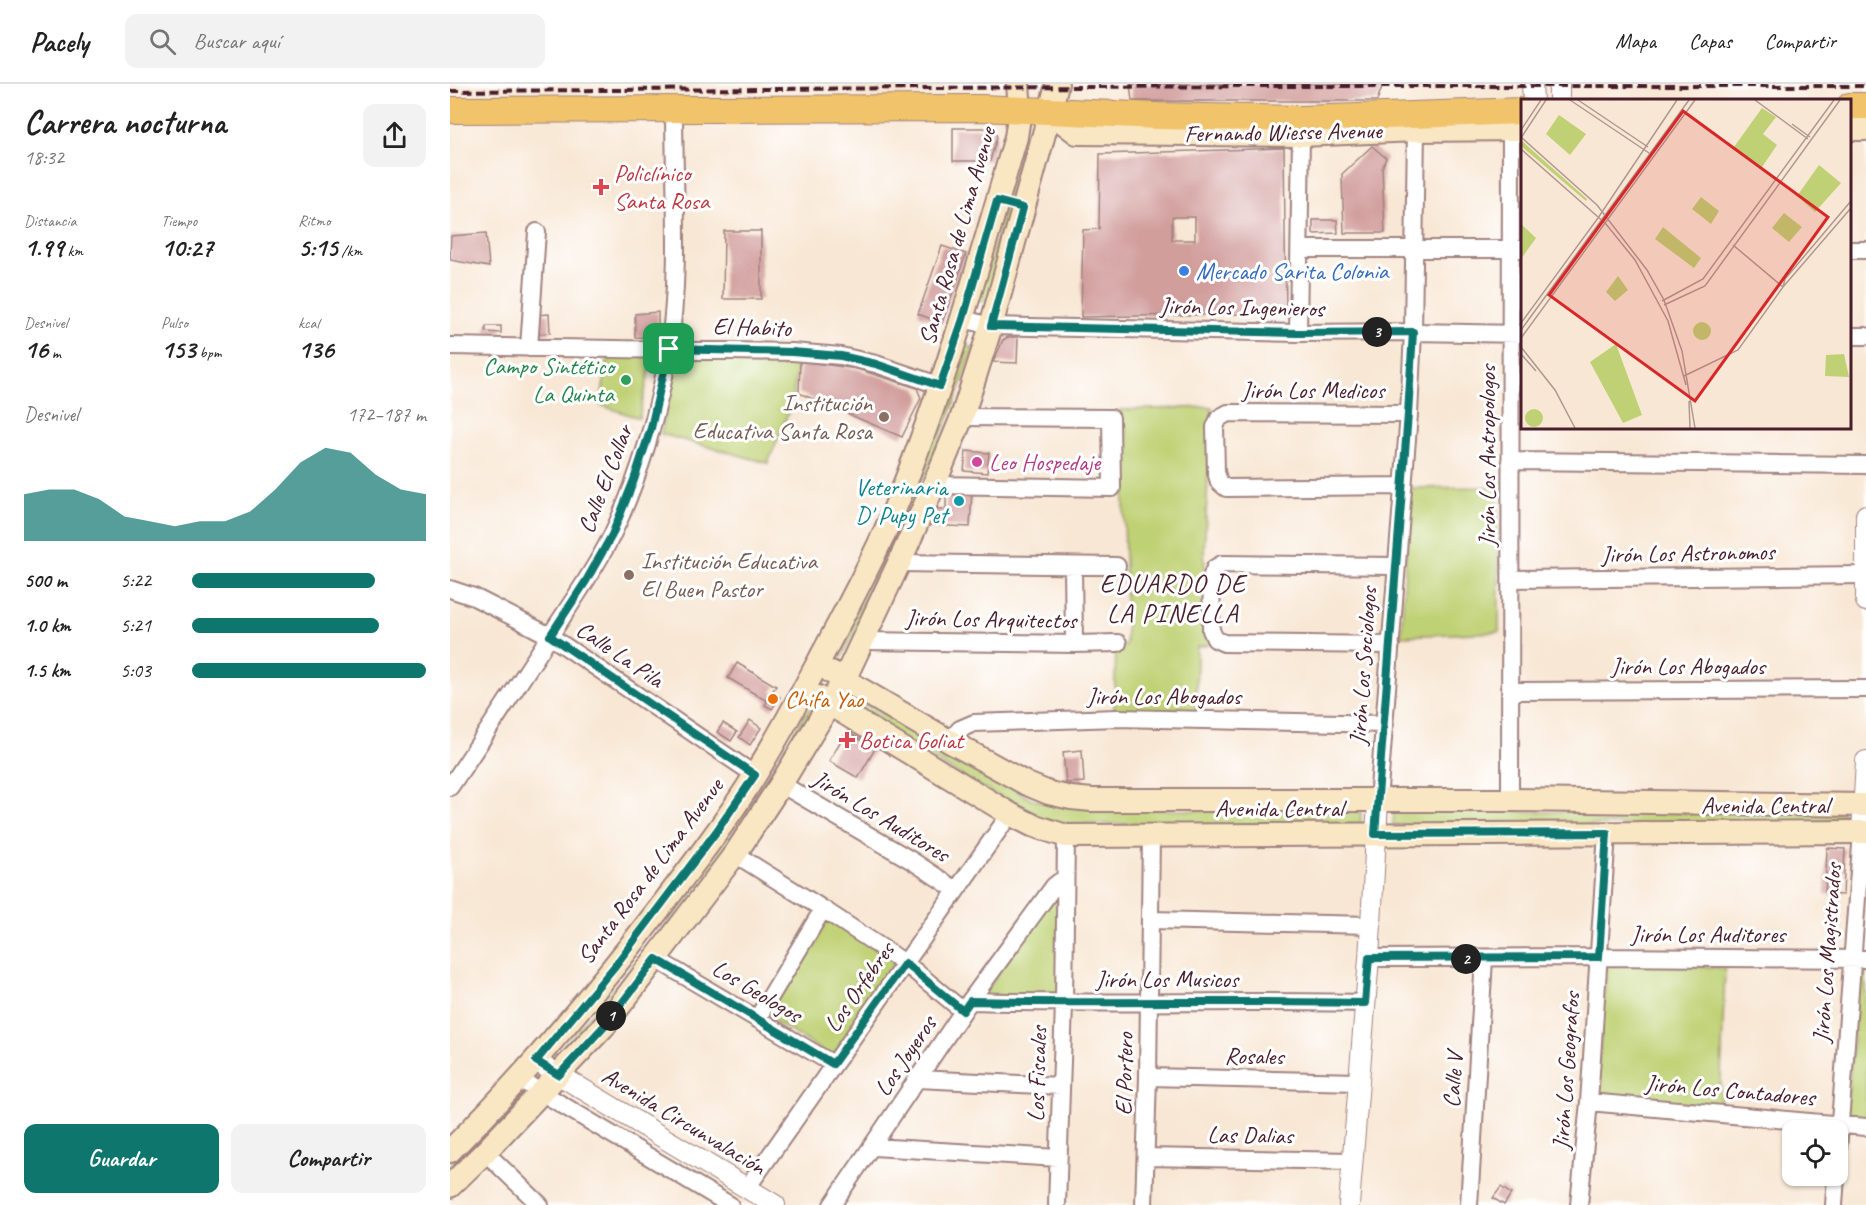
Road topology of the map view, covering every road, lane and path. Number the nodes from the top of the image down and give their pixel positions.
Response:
1 (1018, 84) edge
2 (1057, 84) edge
3 (1532, 84) edge
4 (1558, 84) edge
5 (1526, 99) edge
6 (1559, 99) edge
7 (674, 108) junction
8 (450, 110) edge
9 (1020, 110) junction
10 (1050, 112) junction
11 (1520, 116) edge
12 (1416, 130) junction
13 (1301, 135) junction
14 (1016, 137) junction
15 (1042, 140) junction
16 (997, 201) junction
17 (1023, 208) junction
18 (537, 232) dead end
19 (1300, 249) junction
20 (1516, 249) edge
21 (1415, 250) junction
22 (963, 319) junction
23 (991, 326) junction
24 (1413, 332) junction
25 (1298, 333) junction
26 (1517, 334) edge
27 (450, 346) edge
28 (529, 348) junction
29 (669, 349) junction
30 (940, 386) junction
31 (1408, 414) junction
32 (962, 417) junction
33 (1510, 461) junction
34 (1866, 465) edge
35 (934, 485) junction
36 (1402, 486) junction
37 (1866, 515) edge
38 (899, 563) junction
39 (1073, 566) junction
40 (1117, 566) dead end
41 (1396, 566) junction
42 (1865, 575) edge
43 (1511, 579) junction
44 (450, 589) edge
45 (1866, 601) edge
46 (550, 636) junction
47 (863, 641) junction
48 (1118, 643) dead end
49 (1074, 644) junction
50 (1391, 645) junction
51 (817, 664) junction
52 (844, 680) junction
53 (803, 688) junction
54 (1866, 689) edge
55 (1511, 691) junction
56 (830, 703) junction
57 (1385, 724) junction
58 (949, 741) junction
59 (1866, 761) edge
60 (755, 775) junction
61 (781, 784) junction
62 (450, 787) edge
63 (1510, 800) junction
64 (1378, 801) junction
65 (1865, 805) edge
66 (1010, 814) junction
67 (1864, 832) edge
68 (1607, 833) junction
69 (1375, 834) junction
70 (1151, 835) junction
71 (1066, 836) junction
72 (735, 854) junction
73 (1065, 881) junction
74 (957, 890) junction
75 (823, 909) junction
76 (1151, 920) junction
77 (1370, 925) junction
78 (1599, 957) junction
79 (1369, 958) junction
80 (656, 959) junction
81 (1484, 959) junction
82 (1859, 959) edge
83 (905, 963) junction
84 (1149, 1002) junction
85 (1365, 1003) junction
86 (1064, 1004) junction
87 (967, 1006) junction
88 (757, 1019) junction
89 (536, 1061) junction
90 (833, 1064) junction
91 (559, 1075) junction
92 (1148, 1077) junction
93 (519, 1079) junction
94 (918, 1079) junction
95 (1359, 1082) junction
96 (1061, 1086) junction
97 (542, 1093) junction
98 (1589, 1102) junction
99 (1785, 1120) edge
100 (1840, 1120) edge
101 (1848, 1126) edge
102 (1866, 1127) edge
103 (873, 1147) junction
104 (450, 1151) edge
105 (485, 1152) junction
106 (1146, 1157) junction
107 (1058, 1158) junction
108 (1352, 1161) junction
109 (450, 1186) edge
110 (1835, 1186) edge
111 (760, 1199) edge
112 (540, 1205) edge
113 (730, 1205) edge
114 (832, 1205) edge
115 (1057, 1205) edge
116 (1144, 1205) edge
117 (1349, 1205) edge
118 (1469, 1205) edge
119 (1579, 1205) edge
120 (1834, 1205) edge

1 - 9 main road, Santa Rosa de Lima Avenue
2 - 10 main road
3 - 5 street
4 - 6 street
7 - 8 main road, Fernando Wiesse Avenue
7 - 9 main road, Fernando Wiesse Avenue
7 - 29 street, Calle El Collar
9 - 10 main road, Fernando Wiesse Avenue
9 - 14 main road, Santa Rosa de Lima Avenue
10 - 11 main road, Fernando Wiesse Avenue
10 - 13 main road, Fernando Wiesse Avenue
10 - 15 main road
11 - 12 main road, Fernando Wiesse Avenue
11 - 20 street, Jirón Los Antropologos
12 - 13 main road, Fernando Wiesse Avenue
12 - 21 street, Jirón Los Sociologos
13 - 19 street
14 - 15 main road
14 - 16 main road, Santa Rosa de Lima Avenue
15 - 17 main road
16 - 17 main road
16 - 22 main road, Santa Rosa de Lima Avenue
17 - 23 main road
18 - 28 street
19 - 21 street
19 - 25 street
20 - 21 street
20 - 26 street, Jirón Los Antropologos
21 - 24 street, Jirón Los Sociologos
22 - 23 street, Jirón Los Ingenieros
22 - 30 main road, Santa Rosa de Lima Avenue
23 - 25 street, Jirón Los Ingenieros
23 - 32 main road
24 - 25 street, Jirón Los Ingenieros
24 - 26 street, Jirón Los Ingenieros
24 - 31 street, Jirón Los Sociologos
26 - 33 street, Jirón Los Antropologos
27 - 28 street, El Habito
28 - 29 street, El Habito
29 - 30 street, El Habito
29 - 46 street, Calle El Collar
30 - 51 main road, Santa Rosa de Lima Avenue
31 - 36 street, Jirón Los Sociologos
31 - 36 street, Jirón Los Medicos
32 - 35 main road
32 - 35 street
33 - 34 street
33 - 43 street, Jirón Los Antropologos
35 - 38 main road
36 - 41 street, Jirón Los Sociologos
37 - 42 street
38 - 39 street
38 - 47 main road
39 - 40 street
39 - 49 street
41 - 50 street, Jirón Los Sociologos
41 - 50 street
42 - 43 street, Jirón Los Astronomos
42 - 45 street
43 - 55 street, Jirón Los Antropologos
44 - 46 street, Calle La Pila
46 - 60 street, Calle La Pila
46 - 62 street, Calle El Collar
47 - 49 street, Jirón Los Arquitectos
47 - 52 main road
48 - 49 street, Jirón Los Arquitectos
50 - 57 street, Jirón Los Sociologos
51 - 52 main road, Avenida Central
51 - 53 main road, Santa Rosa de Lima Avenue
52 - 56 main road
52 - 58 main road, Avenida Central
53 - 56 main road, Avenida Central
53 - 60 main road, Santa Rosa de Lima Avenue
54 - 55 street, Jirón Los Abogados
55 - 63 street, Jirón Los Antropologos
56 - 61 main road
56 - 66 main road, Avenida Central
57 - 58 street, Jirón Los Abogados
57 - 64 street, Jirón Los Sociologos
58 - 64 main road, Avenida Central
59 - 65 street, Jirón Los Magistrados
60 - 89 main road, Santa Rosa de Lima Avenue
61 - 72 main road
61 - 74 street, Jirón Los Auditores
63 - 64 main road, Avenida Central
63 - 65 main road, Avenida Central
64 - 69 street, Jirón Los Sociologos
65 - 67 street, Jirón Los Magistrados
66 - 71 main road, Avenida Central
66 - 74 street, Los Orfebres
67 - 68 main road, Avenida Central
67 - 82 street, Jirón Los Magistrados
68 - 69 main road, Avenida Central
68 - 78 street, Jirón Los Geografos
69 - 70 main road, Avenida Central
69 - 77 street, Jirón Los Sociologos
70 - 71 main road, Avenida Central
70 - 76 street, El Portero
71 - 73 street, Los Fiscales
72 - 75 street
72 - 80 main road
73 - 86 street, Los Fiscales
73 - 87 street, Los Joyeros
74 - 83 street, Los Orfebres
75 - 83 street
75 - 88 street
76 - 77 street
76 - 84 street, El Portero
77 - 79 street, Jirón Los Sociologos
78 - 81 street, Jirón Los Auditores
78 - 82 street, Jirón Los Auditores
78 - 98 street, Jirón Los Geografos
79 - 81 street, Jirón Los Auditores
79 - 85 street, Jirón Los Sociologos
80 - 88 street, Los Geologos
80 - 91 main road
81 - 118 street, Calle V
82 - 100 street, Jirón Los Magistrados
83 - 87 street
83 - 90 street, Los Orfebres
84 - 85 street, Jirón Los Musicos
84 - 86 street, Jirón Los Musicos
84 - 92 street, El Portero
85 - 95 street, Jirón Los Sociologos
86 - 87 street, Jirón Los Musicos
86 - 96 street, Los Fiscales
87 - 94 street, Los Joyeros
88 - 90 street, Los Geologos
89 - 91 street, Avenida Circunvalación
89 - 93 main road, Santa Rosa de Lima Avenue
90 - 111 street, Los Orfebres
91 - 97 main road
91 - 111 street, Avenida Circunvalación
92 - 95 street, Rosales
92 - 106 street, El Portero
93 - 97 street, Avenida Circunvalación
93 - 104 main road, Santa Rosa de Lima Avenue
94 - 96 street
94 - 103 street, Los Joyeros
95 - 108 street, Jirón Los Sociologos
96 - 107 street, Los Fiscales
97 - 105 main road
97 - 113 street, Avenida Circunvalación
98 - 99 street, Jirón Los Contadores
98 - 119 street, Jirón Los Geografos
101 - 102 street, Jirón Los Contadores
103 - 107 street
103 - 114 street, Los Joyeros
105 - 109 main road
105 - 112 street
106 - 108 street, Las Dalias
106 - 116 street, El Portero
107 - 115 street, Los Fiscales
108 - 117 street, Jirón Los Sociologos
110 - 120 street

